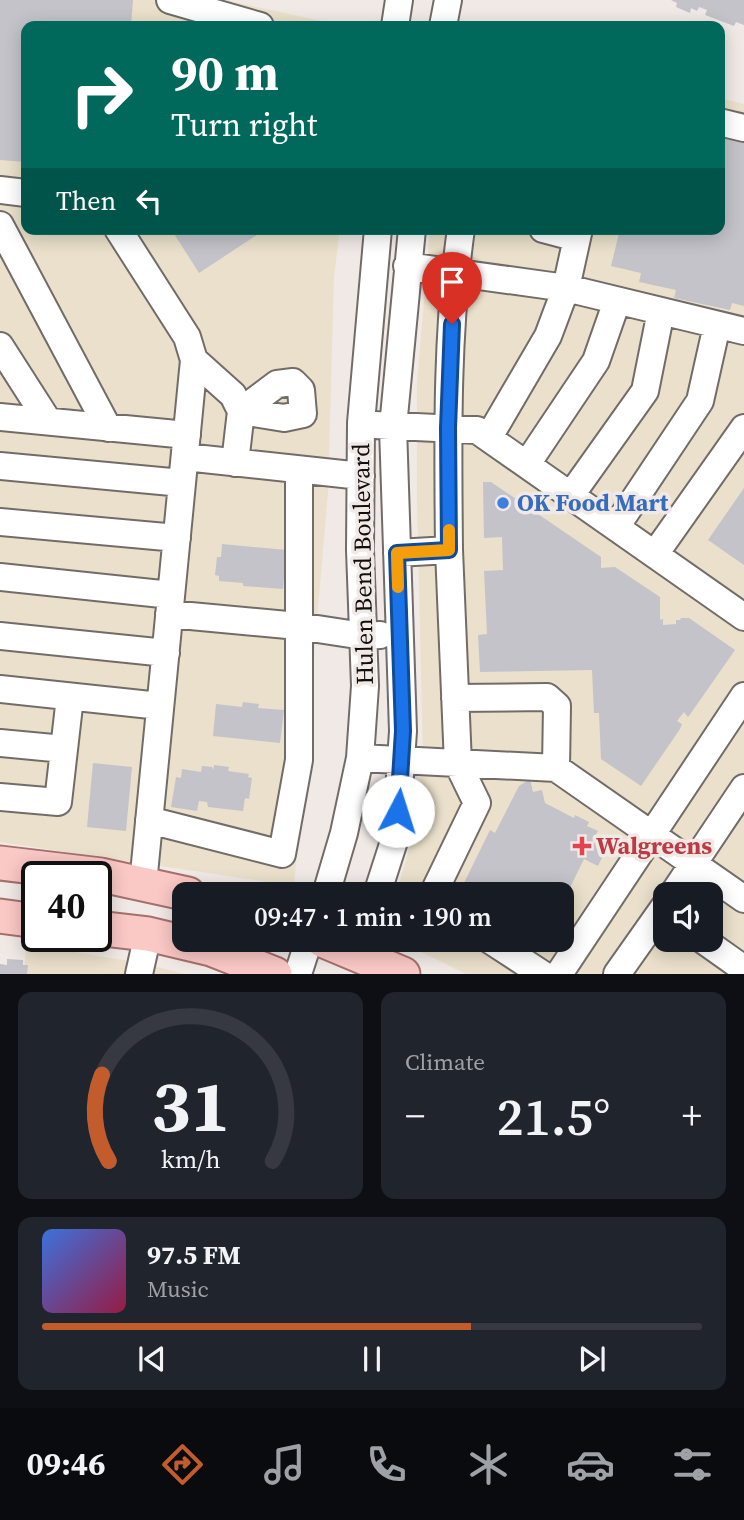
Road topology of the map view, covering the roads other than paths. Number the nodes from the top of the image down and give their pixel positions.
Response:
1 (170, 0) edge
2 (398, 0) edge
3 (448, 0) edge
4 (243, 21) edge
5 (396, 21) edge
6 (444, 21) edge
7 (725, 123) edge
8 (744, 128) edge
9 (0, 190) edge
10 (21, 192) edge
11 (0, 225) edge
12 (122, 235) edge
13 (378, 235) edge
14 (411, 235) edge
15 (460, 235) edge
16 (578, 235) edge
17 (407, 266) junction
18 (455, 272) junction
19 (566, 288) junction
20 (617, 302) junction
21 (661, 311) junction
22 (717, 325) junction
23 (744, 331) edge
24 (0, 346) edge
25 (194, 360) junction
26 (0, 417) edge
27 (48, 421) junction
28 (362, 423) junction
29 (393, 427) junction
30 (108, 428) junction
31 (448, 428) junction
32 (744, 428) edge
33 (489, 438) junction
34 (184, 459) junction
35 (235, 463) junction
36 (527, 464) junction
37 (0, 466) edge
38 (299, 470) junction
39 (361, 476) junction
40 (571, 495) junction
41 (0, 522) edge
42 (616, 527) junction
43 (177, 538) junction
44 (449, 550) junction
45 (397, 553) junction
46 (655, 554) junction
47 (0, 577) edge
48 (170, 604) junction
49 (744, 617) edge
50 (298, 626) junction
51 (399, 633) junction
52 (0, 636) edge
53 (363, 636) junction
54 (166, 653) junction
55 (0, 689) edge
56 (744, 696) edge
57 (70, 697) junction
58 (455, 698) junction
59 (160, 706) junction
60 (0, 743) edge
61 (64, 749) junction
62 (360, 758) junction
63 (402, 762) junction
64 (457, 764) junction
65 (556, 768) junction
66 (744, 788) edge
67 (0, 797) edge
68 (149, 820) junction
69 (650, 834) junction
70 (0, 863) edge
71 (693, 864) junction
72 (330, 882) edge
73 (381, 882) edge
74 (439, 882) edge
75 (681, 882) edge
76 (143, 884) junction
77 (172, 890) edge
78 (744, 899) edge
79 (0, 916) edge
80 (21, 919) edge
81 (653, 924) edge
82 (112, 930) edge
83 (148, 934) junction
84 (306, 952) edge
85 (508, 952) edge
86 (720, 952) edge
87 (354, 956) edge
88 (744, 969) edge
89 (139, 974) edge
90 (275, 974) edge
91 (298, 974) edge
92 (403, 974) edge
93 (542, 974) edge
94 (559, 974) edge
95 (617, 974) edge

1 - 4 street
2 - 5 street
3 - 6 street
7 - 8 street
9 - 10 street
11 - 30 street
12 - 25 street
13 - 28 street, Hulen Bend Boulevard
14 - 17 street, Hulen Bend Boulevard
15 - 18 street
16 - 19 street
17 - 18 street
17 - 29 street, Hulen Bend Boulevard
18 - 19 street
18 - 31 street
19 - 20 street
19 - 33 street
20 - 21 street
20 - 36 street
21 - 22 street
21 - 40 street
22 - 23 street
22 - 42 street
24 - 27 street
25 - 34 street
25 - 35 street
26 - 27 street
27 - 30 street
28 - 29 street
28 - 39 street, Hulen Bend Boulevard
29 - 31 street
29 - 45 street, Hulen Bend Boulevard
30 - 34 street
31 - 33 street
31 - 44 street
32 - 46 street
33 - 36 street
34 - 35 street
34 - 37 street
34 - 43 street
35 - 38 street
36 - 40 street
38 - 39 street
38 - 50 street
39 - 53 street, Hulen Bend Boulevard
40 - 42 street
41 - 43 street
42 - 46 street
43 - 48 street
44 - 45 street
44 - 58 street
45 - 51 street, Hulen Bend Boulevard
46 - 49 street
47 - 48 street
48 - 50 street
48 - 54 street
50 - 53 street
50 - 68 street
51 - 53 street
51 - 63 street, Hulen Bend Boulevard
52 - 54 street
53 - 62 street, Hulen Bend Boulevard
54 - 59 street
55 - 57 street
56 - 69 street
57 - 59 street
57 - 61 street
58 - 64 street
58 - 65 street
59 - 68 street
60 - 61 street
61 - 67 street
62 - 63 street
62 - 72 street, Hulen Bend Boulevard
63 - 64 street
63 - 73 street, Hulen Bend Boulevard
64 - 65 street
64 - 74 street
65 - 69 street
66 - 71 street
68 - 76 street
69 - 71 street
69 - 94 street
70 - 76 main road
71 - 75 street
71 - 78 street
76 - 77 main road
79 - 80 main road
81 - 95 street
82 - 83 main road
83 - 89 street
83 - 90 main road
84 - 91 street
85 - 93 street
86 - 88 street
87 - 92 main road

